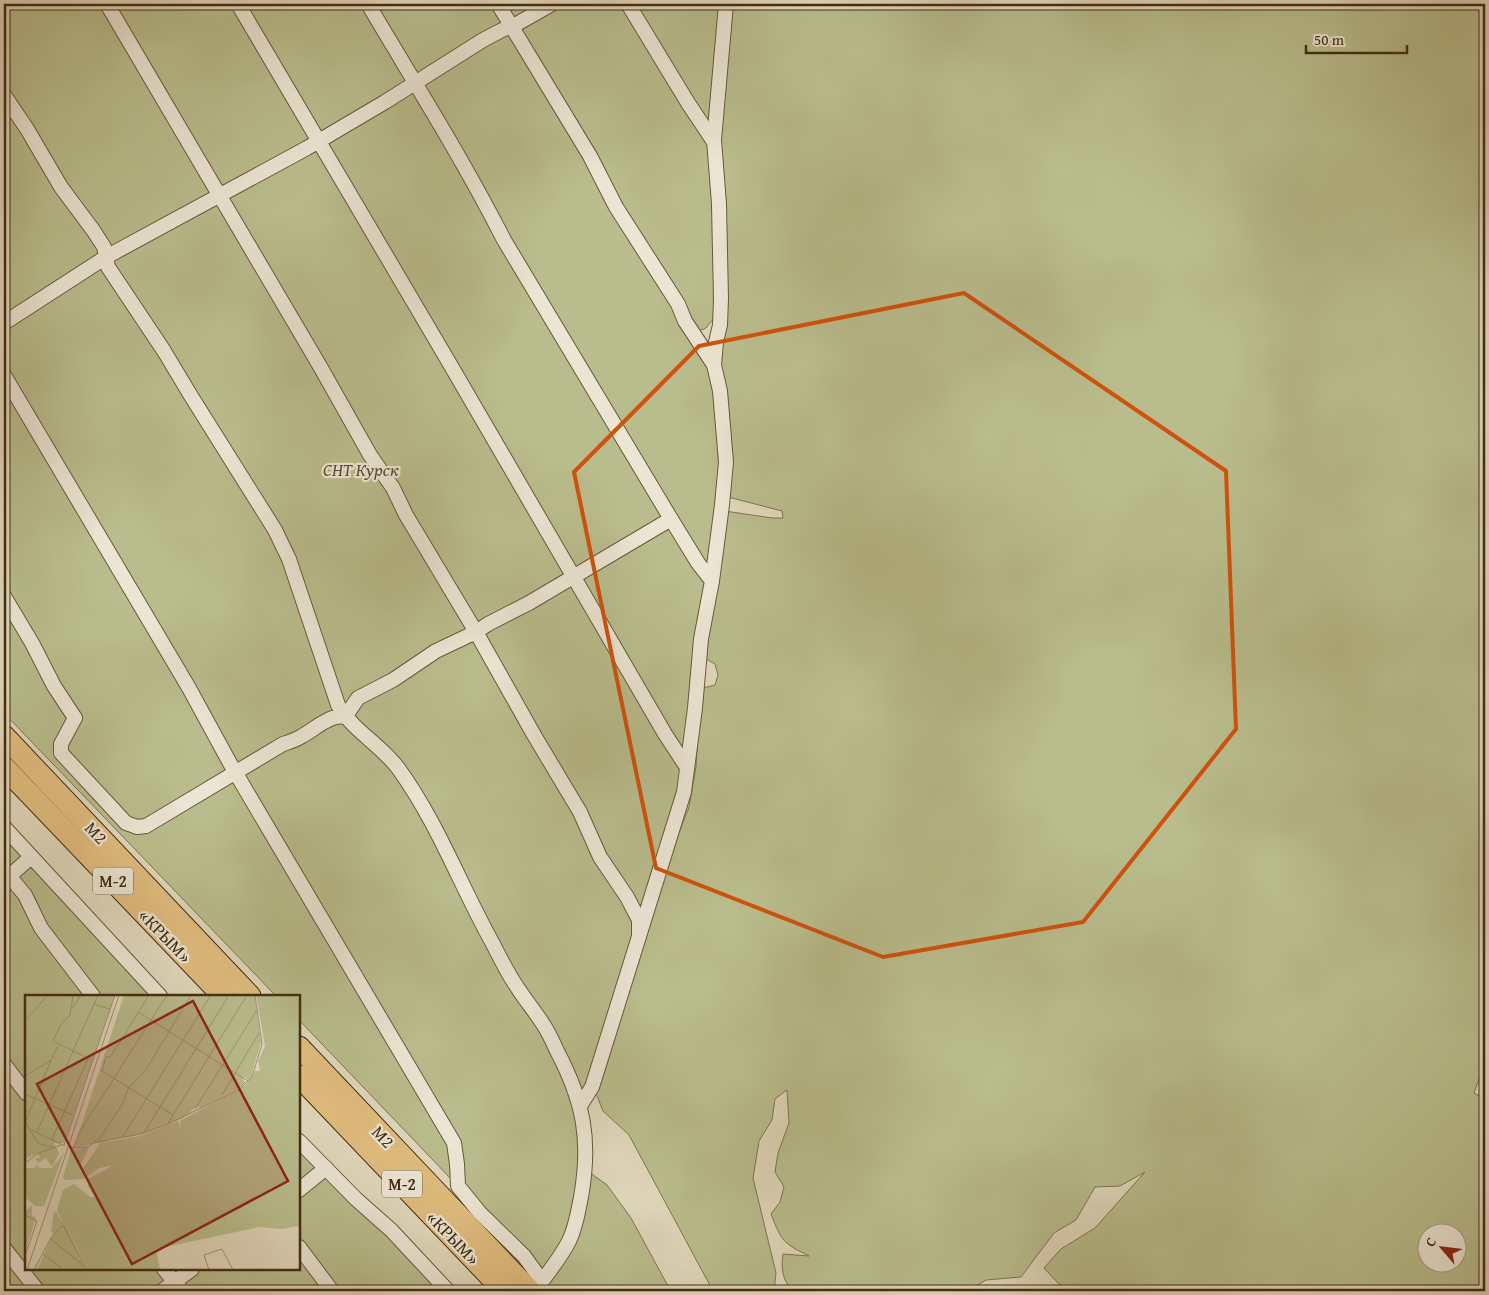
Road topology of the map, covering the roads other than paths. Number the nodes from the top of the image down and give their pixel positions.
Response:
1 (107, 4) edge
2 (238, 4) edge
3 (368, 4) edge
4 (498, 4) edge
5 (552, 4) edge
6 (628, 4) edge
7 (726, 4) edge
8 (513, 26) junction
9 (416, 85) junction
10 (4, 95) edge
11 (318, 140) junction
12 (714, 142) junction
13 (219, 196) junction
14 (106, 257) junction
15 (4, 323) edge
16 (714, 364) junction
17 (4, 376) edge
18 (671, 518) junction
19 (573, 576) junction
20 (712, 581) junction
21 (4, 596) edge
22 (476, 632) junction
23 (345, 717) junction
24 (4, 736) edge
25 (686, 766) junction
26 (4, 767) edge
27 (236, 773) junction
28 (4, 827) edge
29 (31, 857) junction
30 (7, 879) edge
31 (639, 936) junction
32 (92, 995) edge
33 (159, 995) edge
34 (222, 995) edge
35 (249, 995) edge
36 (300, 1048) edge
37 (4, 1064) edge
38 (300, 1077) edge
39 (25, 1092) edge
40 (580, 1106) junction
41 (300, 1142) edge
42 (326, 1168) junction
43 (300, 1189) edge
44 (4, 1248) edge
45 (300, 1248) edge
46 (165, 1270) edge
47 (191, 1270) edge
48 (178, 1286) edge
49 (536, 1288) edge
50 (38, 1291) edge
51 (162, 1291) edge
52 (332, 1291) edge
53 (448, 1291) edge
54 (504, 1291) edge

1 - 13 street
2 - 11 street
3 - 9 street
4 - 8 street
5 - 8 street
6 - 12 street
7 - 12 street
8 - 9 street
8 - 16 street
9 - 11 street
9 - 18 street
10 - 14 street
11 - 13 street
11 - 19 street
12 - 16 street
13 - 14 street
13 - 22 street
14 - 15 street
14 - 23 street
16 - 20 street
17 - 27 street
18 - 19 street
18 - 20 street
19 - 22 street
19 - 25 street
20 - 25 street
21 - 27 street
22 - 23 street
22 - 31 street
23 - 27 street
23 - 40 street
24 - 35 highway, М2
25 - 31 street
26 - 34 highway, «КРЫМ» / М-2
27 - 49 street
28 - 29 street
29 - 30 street
29 - 33 street
30 - 32 street
31 - 40 street
36 - 49 highway, М2
37 - 39 street
38 - 54 highway, «КРЫМ» / М-2
40 - 49 street
41 - 42 street
42 - 43 street
42 - 53 street
44 - 50 street
45 - 52 street
46 - 48 street
47 - 48 street
48 - 51 street

